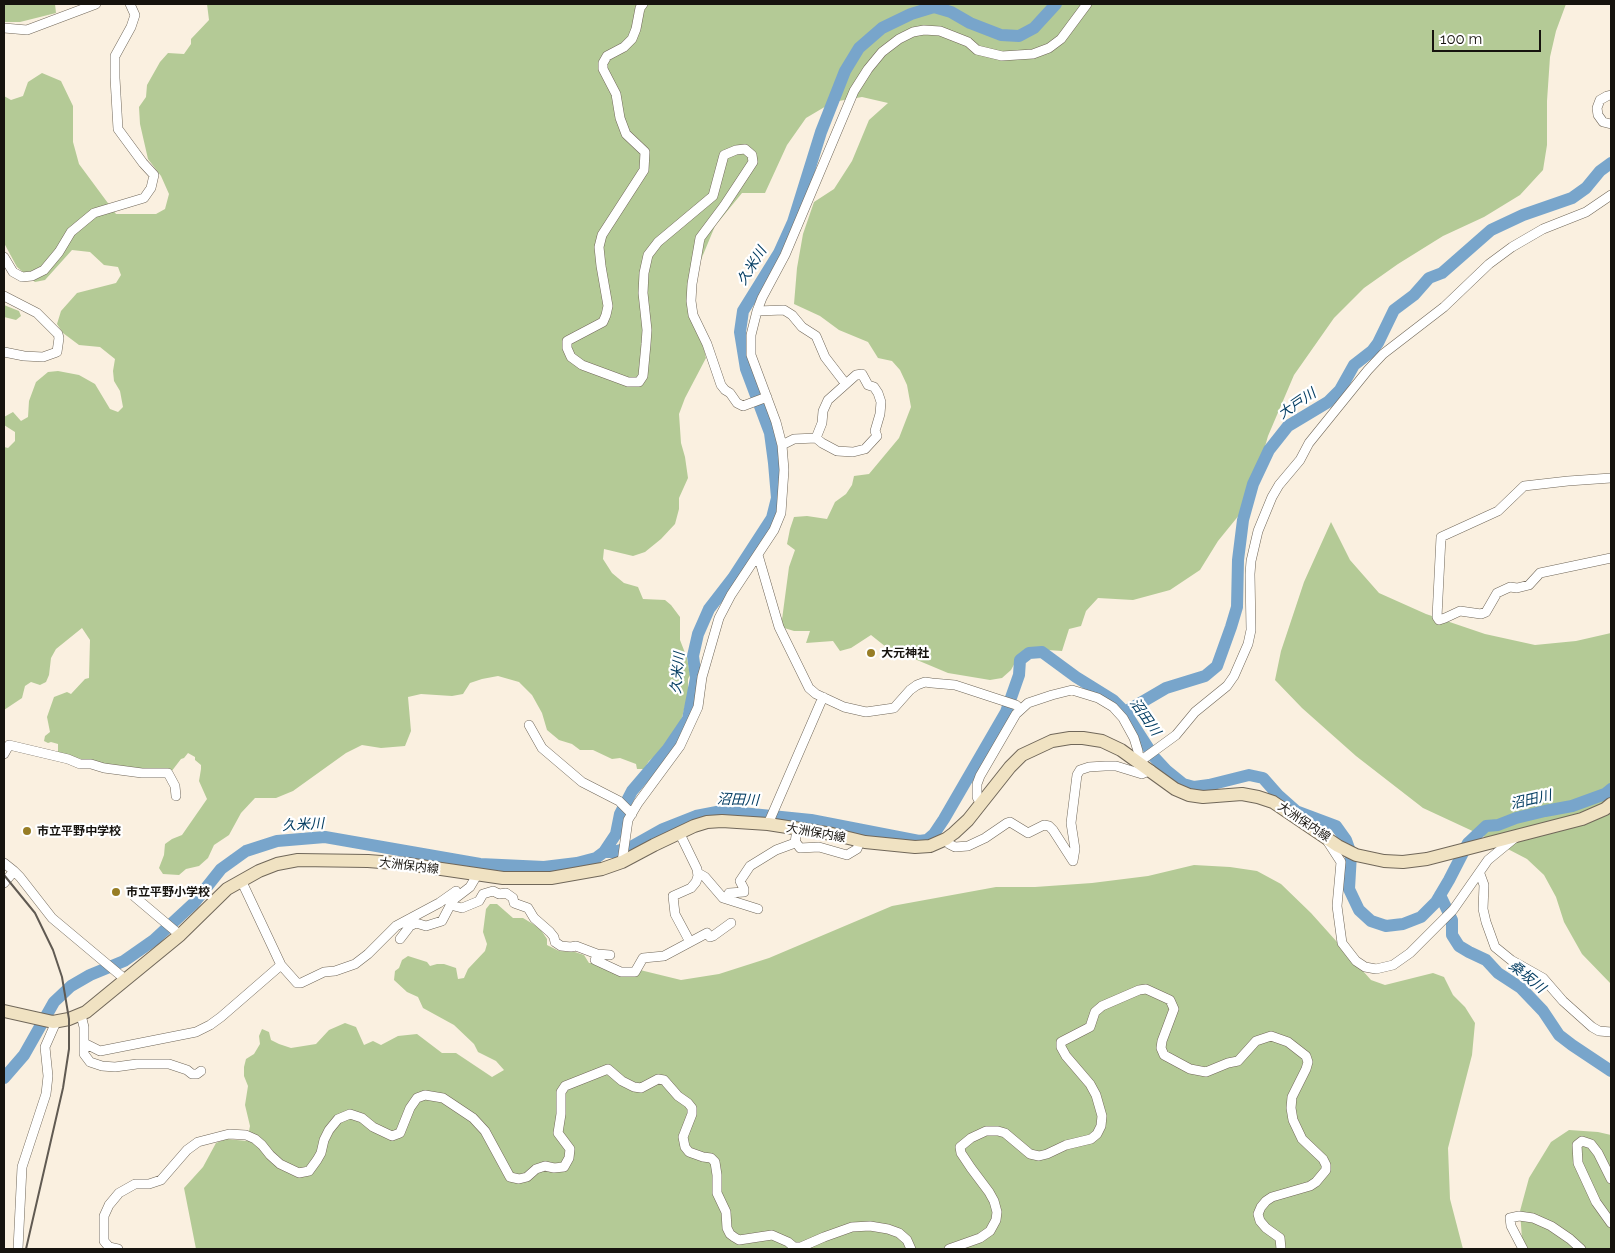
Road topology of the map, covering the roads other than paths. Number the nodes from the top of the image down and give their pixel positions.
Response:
1 (96, 4) edge
2 (130, 4) edge
3 (643, 4) edge
4 (1087, 4) edge
5 (4, 28) edge
6 (1611, 96) edge
7 (1611, 124) edge
8 (1611, 195) edge
9 (4, 257) edge
10 (4, 296) edge
11 (757, 311) junction
12 (4, 352) edge
13 (845, 383) junction
14 (765, 398) junction
15 (816, 438) junction
16 (782, 445) junction
17 (1611, 478) edge
18 (758, 555) junction
19 (1611, 558) edge
20 (823, 697) junction
21 (1018, 707) junction
22 (529, 725) dead end
23 (4, 754) edge
24 (1143, 758) junction
25 (1150, 770) junction
26 (176, 796) dead end
27 (980, 804) junction
28 (1611, 804) edge
29 (632, 814) junction
30 (768, 823) junction
31 (679, 832) junction
32 (796, 835) junction
33 (1518, 835) junction
34 (1326, 838) junction
35 (946, 839) junction
36 (860, 841) junction
37 (622, 860) junction
38 (4, 863) edge
39 (14, 871) junction
40 (698, 873) junction
41 (1480, 874) junction
42 (477, 875) junction
43 (241, 880) junction
44 (4, 884) edge
45 (456, 890) dead end
46 (135, 897) dead end
47 (726, 898) junction
48 (450, 905) junction
49 (758, 909) dead end
50 (731, 923) dead end
51 (178, 933) junction
52 (400, 939) dead end
53 (690, 942) junction
54 (610, 955) dead end
55 (595, 960) dead end
56 (281, 965) junction
57 (124, 978) junction
58 (4, 1011) edge
59 (81, 1015) junction
60 (54, 1022) junction
61 (1611, 1032) edge
62 (84, 1043) junction
63 (201, 1071) dead end
64 (1611, 1179) edge
65 (1611, 1223) edge
66 (18, 1249) edge
67 (118, 1249) edge
68 (911, 1249) edge
69 (949, 1249) edge
70 (1281, 1249) edge
71 (1523, 1249) edge
72 (1581, 1249) edge

1 - 5 street
2 - 9 street
3 - 14 street
4 - 11 street
6 - 7 street
8 - 24 street
10 - 12 street
11 - 13 street
11 - 14 street
13 - 15 street
13 - 15 street
14 - 16 street
15 - 16 street
16 - 18 street
17 - 19 street
18 - 20 street
18 - 29 street
20 - 21 street
20 - 30 street
21 - 24 street
21 - 27 street
22 - 29 street
23 - 26 street
24 - 25 main road, 大洲保内線
24 - 27 main road, 大洲保内線
25 - 34 main road, 大洲保内線
25 - 35 street
27 - 35 main road, 大洲保内線
28 - 33 main road, 大洲保内線
29 - 37 street
30 - 31 main road, 大洲保内線
30 - 32 main road, 大洲保内線
31 - 37 main road, 大洲保内線
31 - 40 street
32 - 36 main road, 大洲保内線
32 - 36 street
32 - 47 street
33 - 34 main road, 大洲保内線
33 - 41 street
34 - 41 street
35 - 36 main road, 大洲保内線
37 - 42 main road, 大洲保内線
38 - 39 street
39 - 44 street
39 - 57 street
40 - 47 street
40 - 53 street
41 - 61 street
42 - 43 main road, 大洲保内線
42 - 48 street
43 - 51 main road, 大洲保内線
43 - 56 street
45 - 56 street
46 - 51 street
47 - 49 street
48 - 52 street
48 - 54 street
50 - 53 street
51 - 57 main road, 大洲保内線
53 - 55 street
56 - 62 street
57 - 59 main road, 大洲保内線
58 - 60 main road, 大洲保内線
59 - 60 main road, 大洲保内線
59 - 62 street
60 - 66 street
62 - 63 street
64 - 65 street
67 - 68 street
69 - 70 street
71 - 72 street

